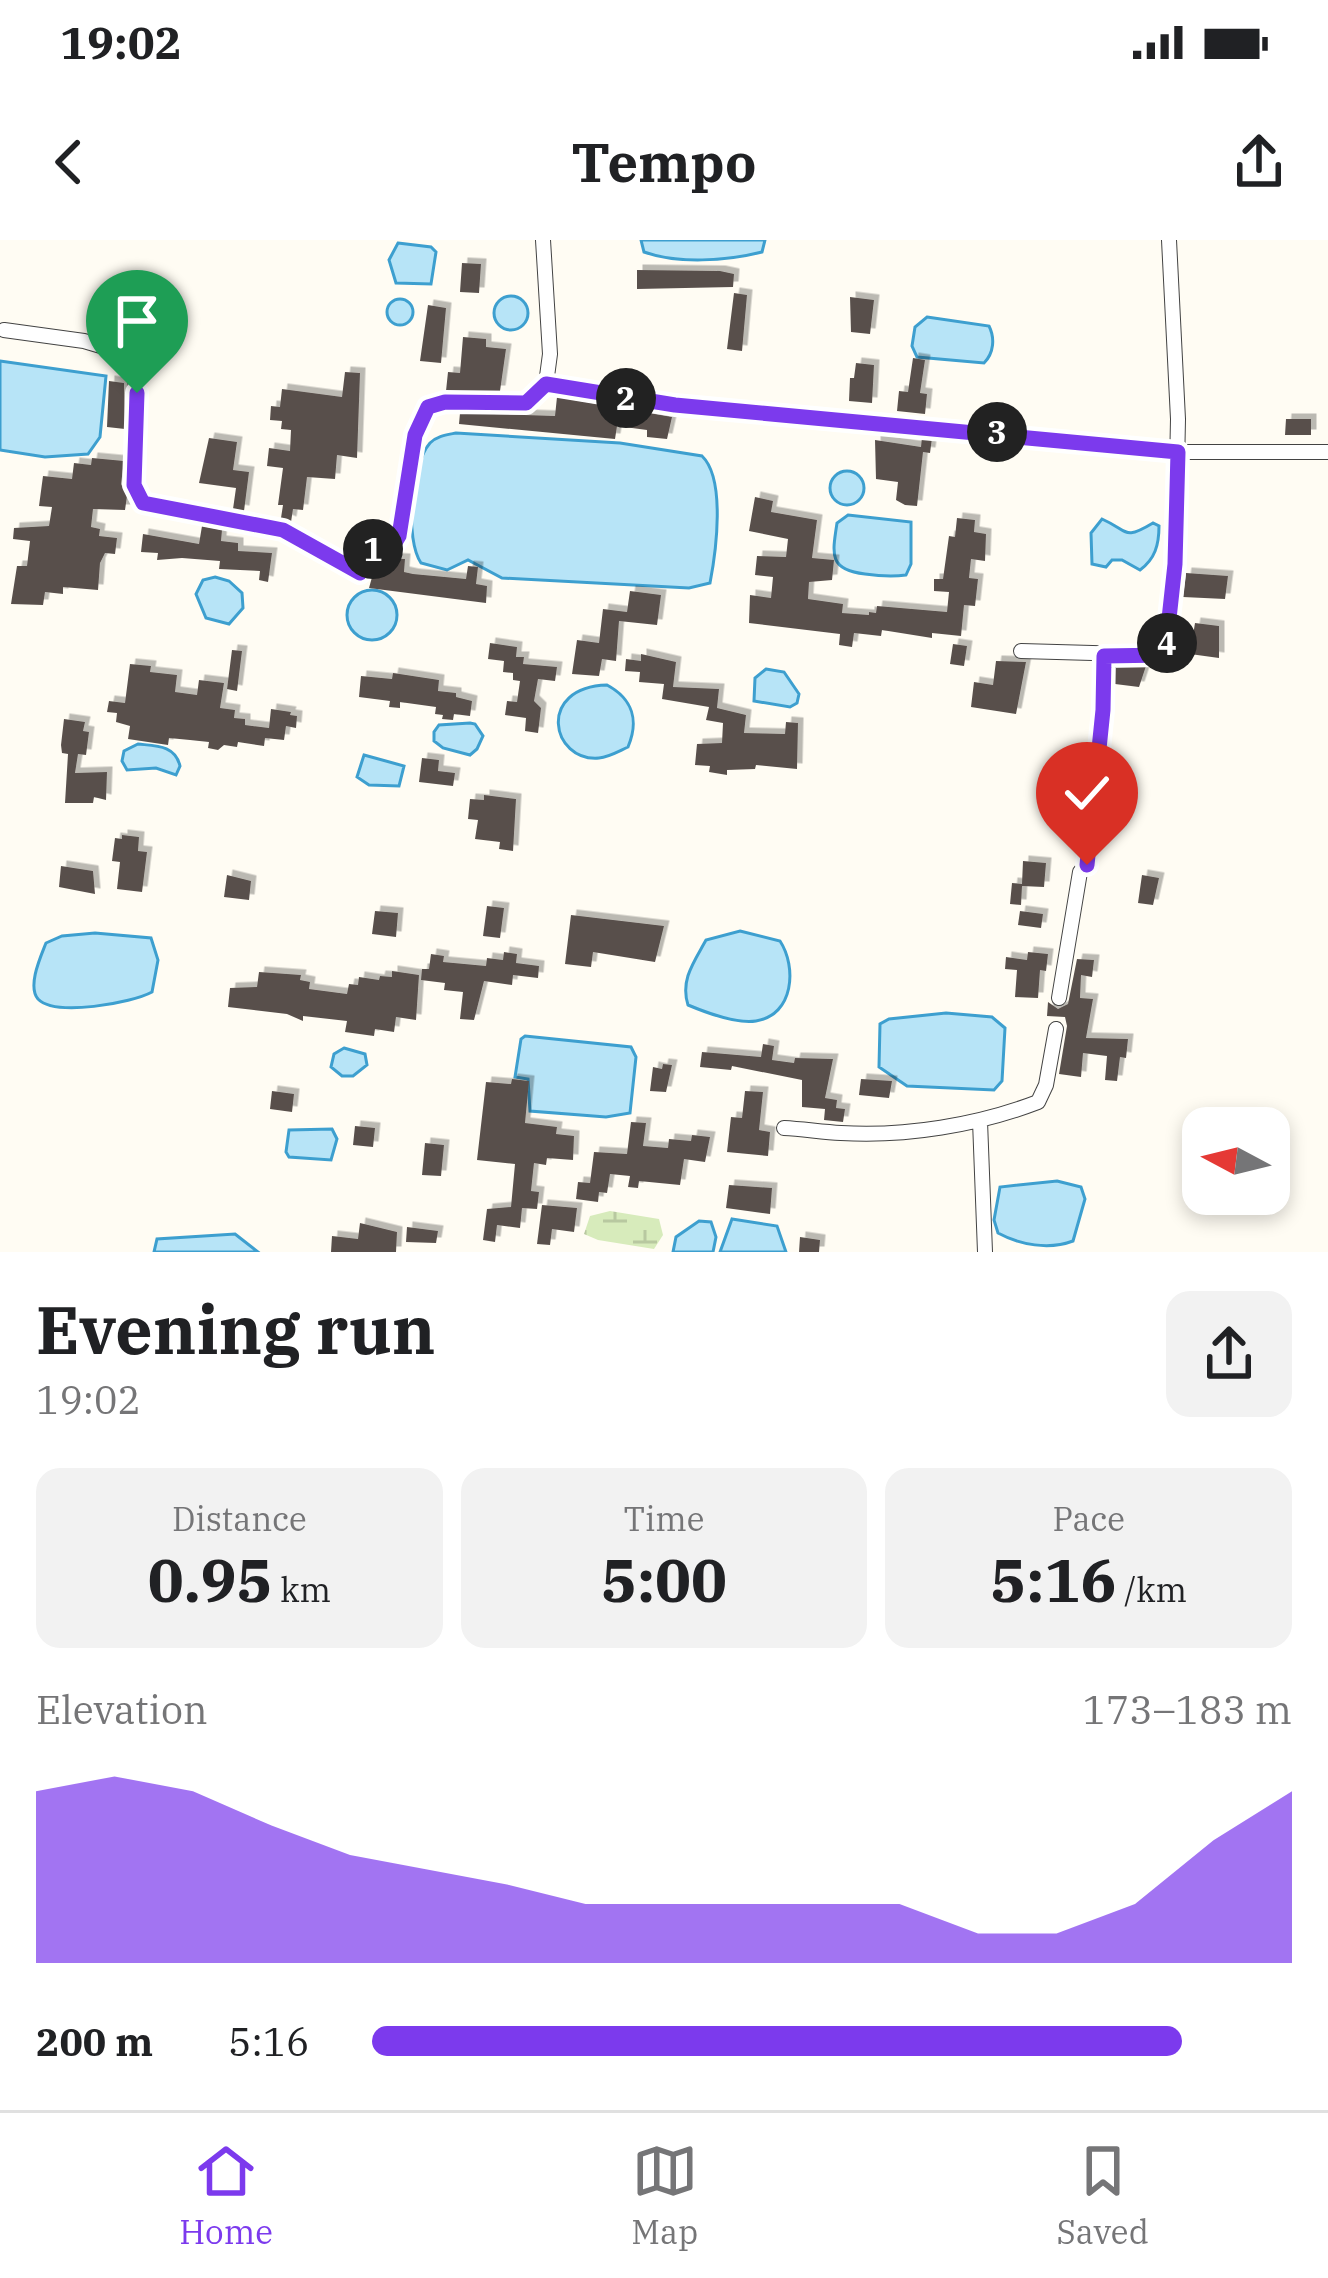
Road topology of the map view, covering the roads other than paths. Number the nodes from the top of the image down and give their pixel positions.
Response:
1 (543, 240) edge
2 (1169, 240) edge
3 (4, 330) dead end
4 (546, 384) junction
5 (1178, 452) junction
6 (1328, 452) edge
7 (1021, 651) dead end
8 (1104, 656) junction
9 (1059, 998) dead end
10 (1056, 1029) dead end
11 (980, 1121) junction
12 (784, 1128) dead end
13 (985, 1252) edge

1 - 4 street
2 - 5 street
3 - 4 street
4 - 5 street
5 - 6 street
5 - 8 street
7 - 8 street
8 - 9 street
10 - 11 street
11 - 12 street
11 - 13 street

